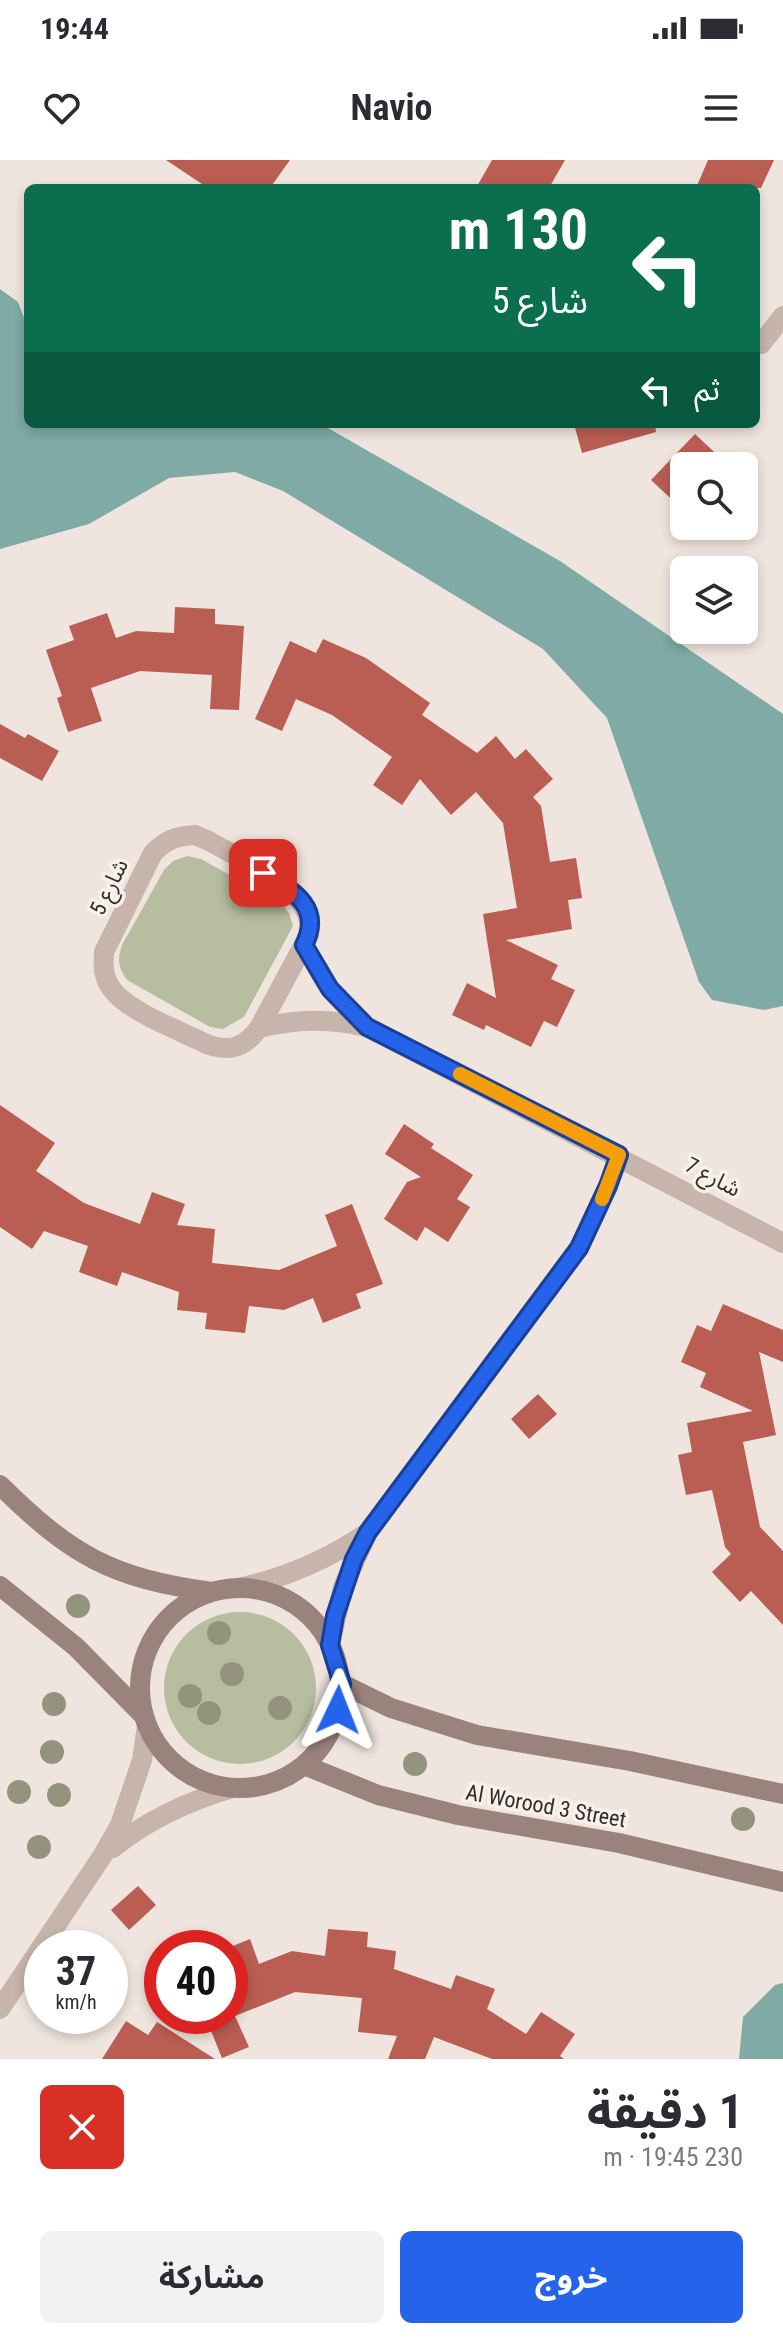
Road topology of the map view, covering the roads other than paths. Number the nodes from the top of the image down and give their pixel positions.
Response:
1 (783, 316) edge
2 (761, 344) dead end
3 (304, 945) junction
4 (367, 1027) junction
5 (259, 1028) junction
6 (619, 1155) junction
7 (783, 1243) edge
8 (0, 1485) edge
9 (368, 1532) junction
10 (0, 1586) edge
11 (238, 1588) junction
12 (212, 1592) junction
13 (330, 1645) junction
14 (342, 1684) junction
15 (145, 1721) junction
16 (304, 1765) junction
17 (233, 1788) junction
18 (783, 1794) edge
19 (103, 1855) junction
20 (783, 1882) edge
21 (0, 2009) edge

1 - 2 street
3 - 4 street, شارع 5
3 - 5 street, شارع 5
3 - 5 street, شارع 5
4 - 5 street, شارع 5
4 - 6 street, شارع 5
6 - 7 street, شارع 7
6 - 9 street
8 - 12 street
9 - 11 street
9 - 13 street
10 - 15 street
11 - 12 street
11 - 13 street
12 - 15 street
13 - 14 street
14 - 16 street
14 - 18 street
15 - 17 street
15 - 19 street
16 - 17 street
16 - 20 street, Al Worood 3 Street
17 - 19 street
19 - 21 street

